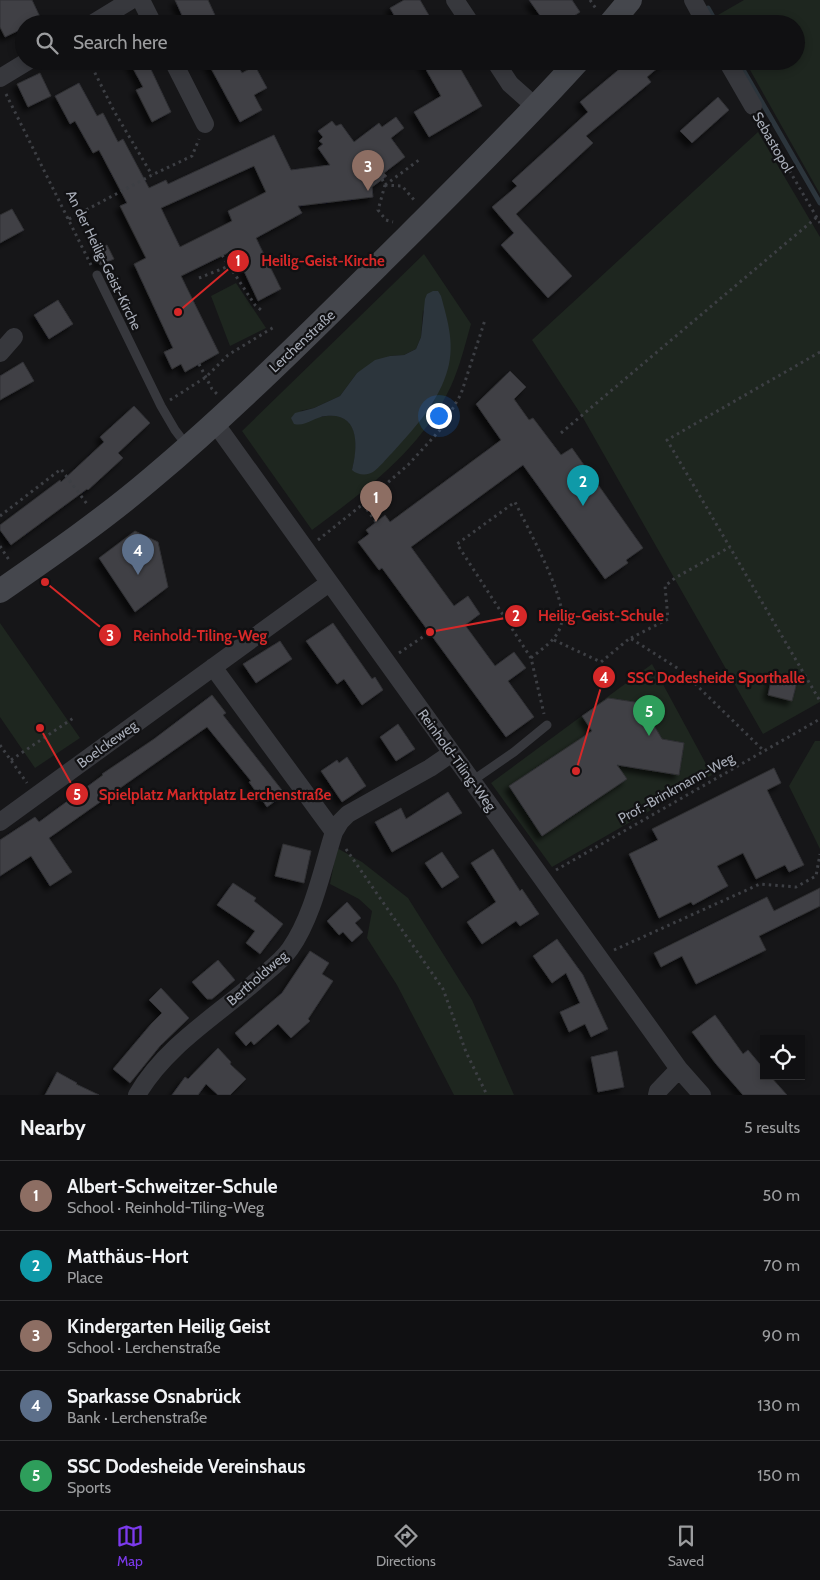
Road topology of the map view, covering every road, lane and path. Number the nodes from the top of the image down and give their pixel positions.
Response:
1 (131, 0) edge
2 (141, 0) edge
3 (455, 0) edge
4 (630, 0) edge
5 (693, 0) edge
6 (107, 15) edge
7 (148, 15) edge
8 (465, 15) edge
9 (618, 15) edge
10 (701, 15) edge
11 (18, 70) edge
12 (94, 70) edge
13 (177, 70) edge
14 (501, 70) edge
15 (570, 70) edge
16 (732, 70) edge
17 (2, 84) edge
18 (753, 106) joint
19 (536, 108) junction
20 (205, 124) joint
21 (419, 160) dead end
22 (152, 175) junction
23 (382, 180) dead end
24 (385, 185) junction
25 (817, 217) junction
26 (427, 218) junction
27 (69, 219) junction
28 (820, 223) edge
29 (408, 236) junction
30 (222, 255) dead end
31 (237, 256) dead end
32 (229, 266) junction
33 (97, 276) joint
34 (198, 278) dead end
35 (250, 285) dead end
36 (245, 288) junction
37 (261, 310) dead end
38 (485, 320) dead end
39 (274, 327) dead end
40 (14, 337) dead end
41 (820, 352) edge
42 (0, 353) edge
43 (199, 364) dead end
44 (206, 377) junction
45 (161, 406) junction
46 (215, 423) junction
47 (561, 434) dead end
48 (188, 447) junction
49 (363, 504) junction
50 (0, 516) edge
51 (99, 521) junction
52 (376, 522) dead end
53 (730, 547) junction
54 (305, 550) junction
55 (329, 583) junction
56 (0, 591) edge
57 (430, 632) dead end
58 (630, 638) junction
59 (554, 640) junction
60 (531, 658) junction
61 (386, 662) junction
62 (213, 666) junction
63 (818, 694) edge
64 (820, 701) edge
65 (74, 717) dead end
66 (820, 719) edge
67 (547, 725) joint
68 (0, 745) edge
69 (764, 752) junction
70 (452, 754) junction
71 (11, 760) junction
72 (472, 781) junction
73 (37, 795) junction
74 (0, 822) edge
75 (334, 832) junction
76 (820, 854) edge
77 (543, 878) junction
78 (600, 957) junction
79 (679, 1069) junction
80 (137, 1095) edge
81 (487, 1095) edge
82 (657, 1095) edge
83 (702, 1095) edge

1 - 6 street
2 - 7 street
3 - 8 street
4 - 9 street
5 - 10 street
11 - 17 street
12 - 22 path
13 - 20 street
14 - 19 street
15 - 19 street, Lerchenstraße
16 - 18 street, Sebastopol
17 - 27 path, An der Heilig-Geist-Kirche
18 - 25 path, Sebastopol
19 - 26 street, Lerchenstraße
20 - 22 path
21 - 24 path
22 - 27 path
23 - 24 path
24 - 26 path
24 - 29 path
25 - 28 path, Sebastopol
25 - 47 path
26 - 29 street, Lerchenstraße
27 - 33 path, An der Heilig-Geist-Kirche
29 - 46 street, Lerchenstraße
30 - 32 path
31 - 32 path
32 - 34 path
32 - 36 path
33 - 45 lane, An der Heilig-Geist-Kirche
35 - 36 path
36 - 37 path
38 - 49 path
39 - 44 path
40 - 42 street
41 - 53 path
43 - 44 path
44 - 45 path
45 - 48 lane, An der Heilig-Geist-Kirche
46 - 48 street, Lerchenstraße
46 - 54 street, Reinhold-Tiling-Weg
48 - 51 street, Lerchenstraße
49 - 52 path
49 - 54 path
50 - 51 path
51 - 56 street, Lerchenstraße
53 - 58 path
53 - 63 path
54 - 55 street, Reinhold-Tiling-Weg
55 - 61 street, Reinhold-Tiling-Weg
55 - 62 street, Boelckeweg
57 - 61 path
58 - 59 path
58 - 69 path
59 - 60 path
59 - 60 path
60 - 67 path
61 - 70 street, Reinhold-Tiling-Weg
62 - 73 street, Boelckeweg
62 - 75 street
63 - 64 path
65 - 71 path
66 - 69 path, Prof.-Brinkmann-Weg
67 - 72 lane
68 - 71 path
69 - 77 path, Prof.-Brinkmann-Weg
70 - 72 street, Reinhold-Tiling-Weg
70 - 75 street, Bertholdweg
71 - 73 path
72 - 77 street, Reinhold-Tiling-Weg
73 - 74 street, Boelckeweg
75 - 80 street, Bertholdweg
75 - 81 path
76 - 78 path
77 - 78 street, Reinhold-Tiling-Weg
78 - 79 street, Reinhold-Tiling-Weg
79 - 82 street
79 - 83 street, Reinhold-Tiling-Weg

